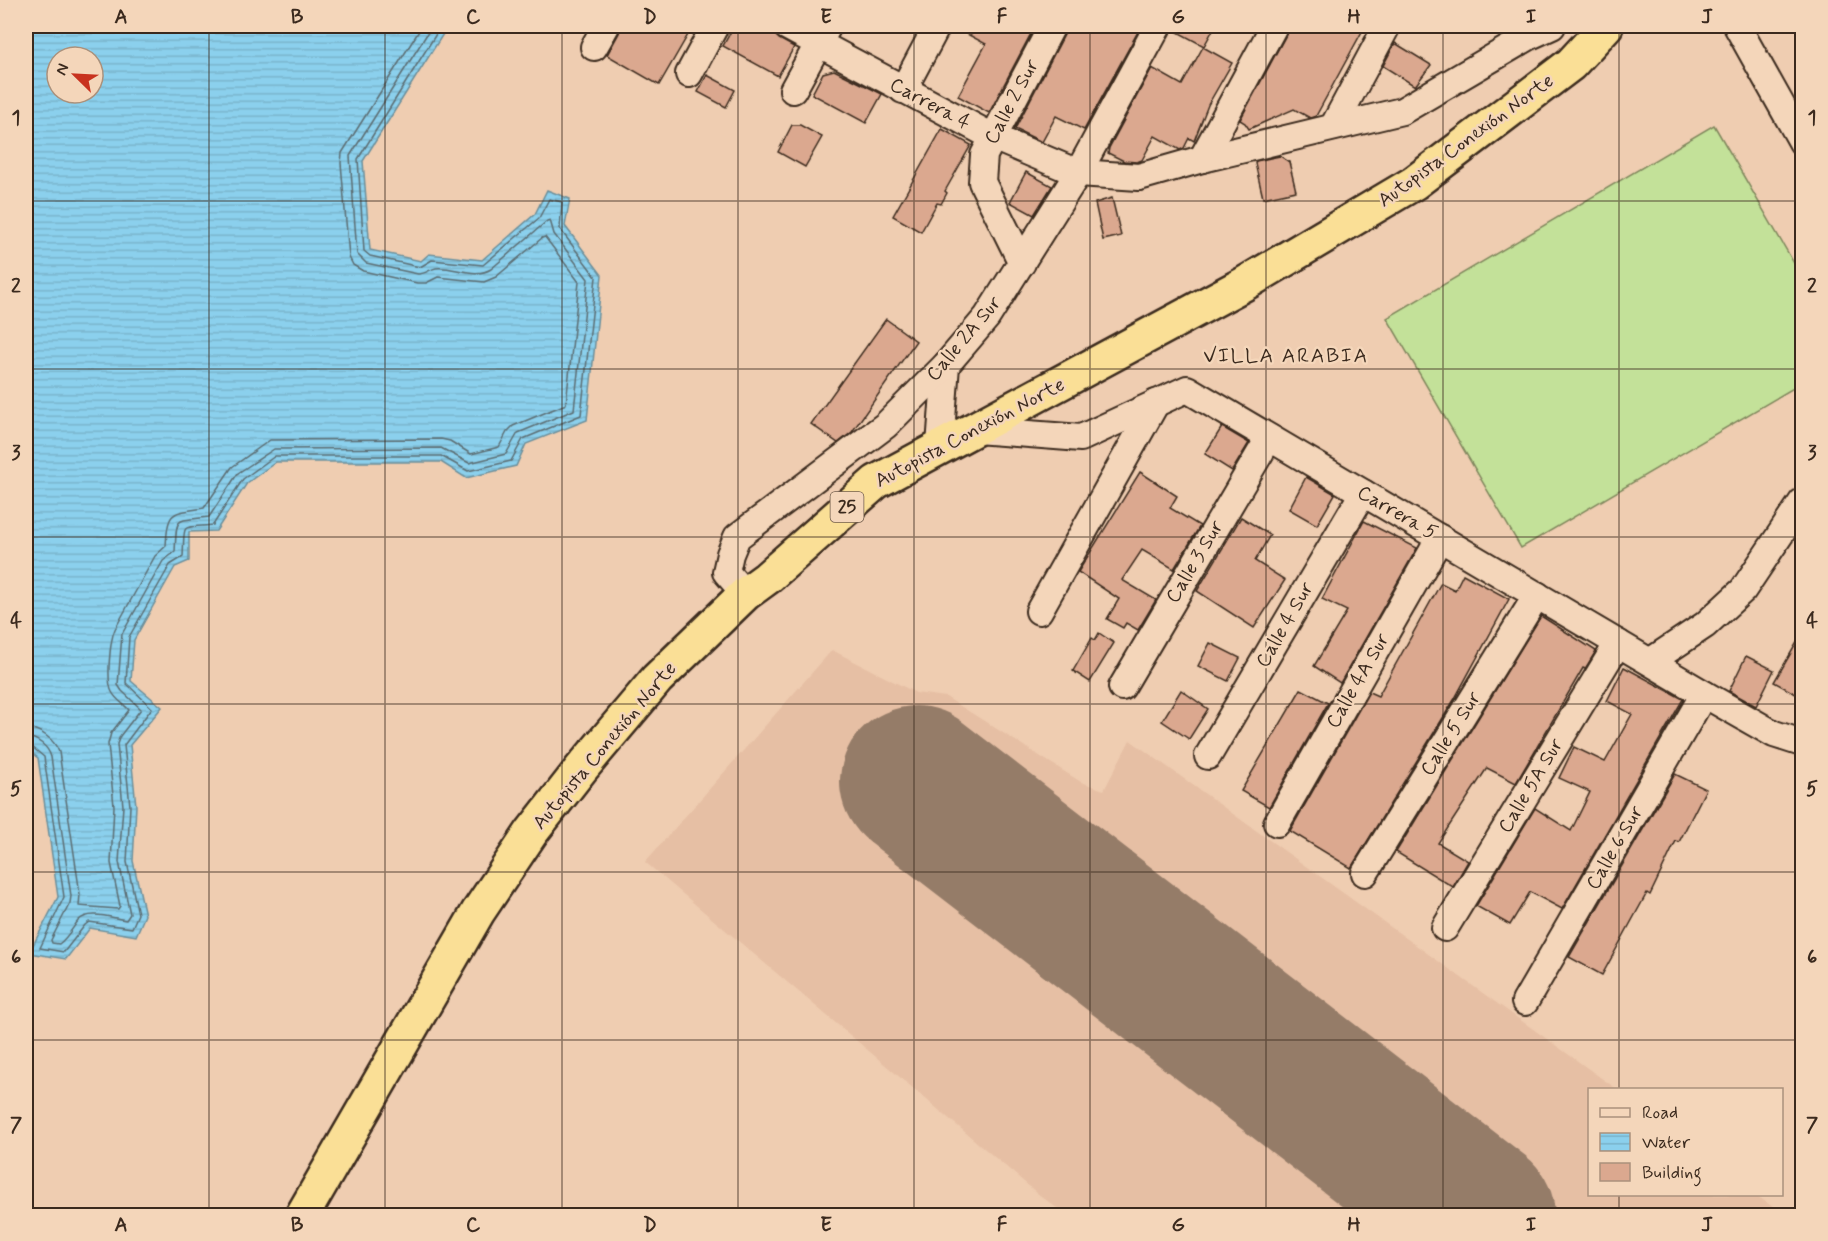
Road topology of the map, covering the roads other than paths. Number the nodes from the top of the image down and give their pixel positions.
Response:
1 (715, 26) edge
2 (786, 26) edge
3 (937, 26) edge
4 (1053, 26) edge
5 (1158, 26) edge
6 (1274, 26) edge
7 (1387, 26) edge
8 (1606, 26) edge
9 (1737, 26) edge
10 (1531, 29) edge
11 (824, 34) edge
12 (689, 74) dead end
13 (794, 90) dead end
14 (903, 90) junction
15 (1333, 127) junction
16 (1800, 129) edge
17 (993, 137) junction
18 (1202, 159) junction
19 (1078, 173) junction
20 (1022, 263) junction
21 (946, 365) junction
22 (1156, 404) junction
23 (976, 430) junction
24 (1269, 438) junction
25 (940, 447) junction
26 (1363, 493) junction
27 (1803, 502) edge
28 (1440, 538) junction
29 (745, 594) junction
30 (1536, 595) junction
31 (1039, 611) dead end
32 (1618, 643) junction
33 (1651, 661) junction
34 (1122, 687) dead end
35 (1704, 694) junction
36 (1801, 738) edge
37 (1208, 756) dead end
38 (1277, 823) dead end
39 (1365, 873) dead end
40 (1445, 928) dead end
41 (1525, 1002) dead end
42 (302, 1215) edge

1 - 12 street
2 - 11 street, Carrera 4
3 - 14 street
4 - 17 street, Calle 2 Sur
5 - 19 street, Calle 2A Sur
6 - 18 street
7 - 15 street
8 - 23 highway, Autopista Conexión Norte / 25
9 - 16 street
10 - 15 street, Carrera 4
11 - 13 street
11 - 14 street, Carrera 4
14 - 17 street, Carrera 4
15 - 18 street, Carrera 4
17 - 19 street, Carrera 4
17 - 20 street, Calle 2 Sur
18 - 19 street, Carrera 4
19 - 20 street, Calle 2A Sur
20 - 21 street, Calle 2A Sur
21 - 25 street
21 - 29 street, Calle 2A Sur
22 - 23 street, Carrera 5
22 - 24 street, Carrera 5
22 - 31 street
23 - 25 highway, Autopista Conexión Norte / 25
24 - 26 street, Carrera 5
24 - 34 street, Calle 3 Sur
25 - 29 highway, Autopista Conexión Norte / 25
26 - 28 street, Carrera 5
26 - 37 street, Calle 4 Sur
27 - 33 street
28 - 30 street, Carrera 5
28 - 38 street, Calle 4A Sur
29 - 42 highway, Autopista Conexión Norte / 25
30 - 32 street, Carrera 5
30 - 39 street, Calle 5 Sur
32 - 33 street, Carrera 5
32 - 40 street, Calle 5A Sur
33 - 35 street, Carrera 5
35 - 36 street, Carrera 5
35 - 41 street, Calle 6 Sur

